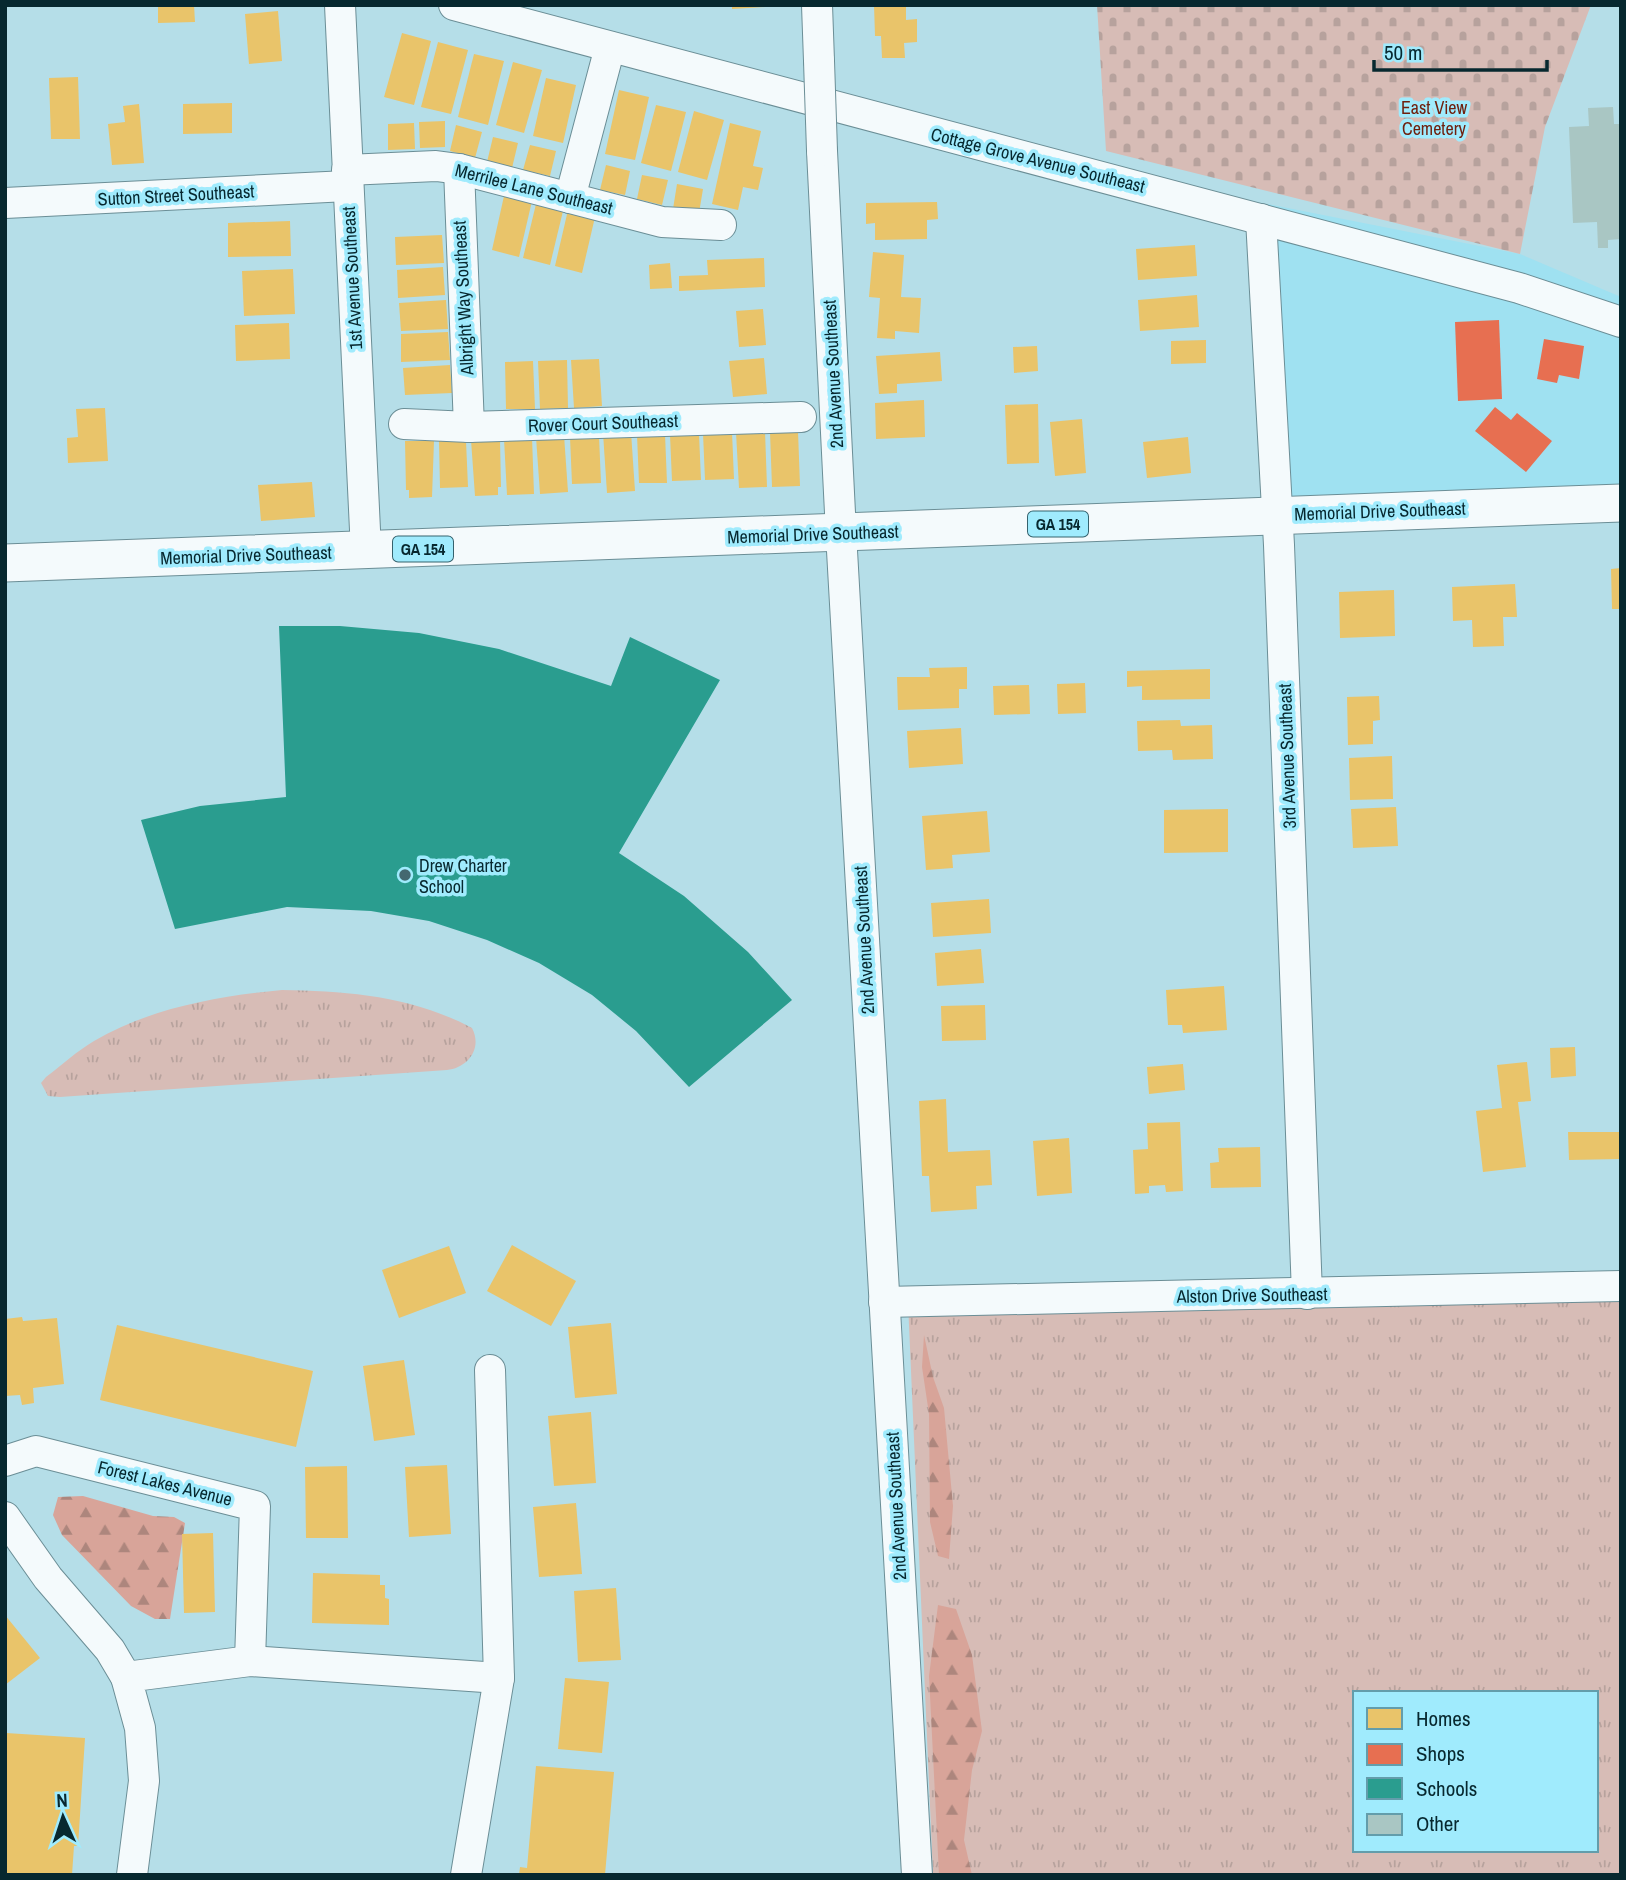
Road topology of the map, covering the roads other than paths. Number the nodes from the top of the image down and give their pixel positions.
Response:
1 (340, 5) edge
2 (454, 5) edge
3 (817, 5) edge
4 (610, 47) junction
5 (460, 169) junction
6 (347, 178) junction
7 (570, 198) junction
8 (5, 203) edge
9 (1261, 219) junction
10 (721, 225) dead end
11 (1621, 322) edge
12 (801, 417) dead end
13 (404, 424) dead end
14 (469, 427) junction
15 (1621, 503) edge
16 (1276, 515) junction
17 (841, 533) junction
18 (366, 551) junction
19 (5, 563) edge
20 (1621, 1286) edge
21 (1307, 1294) junction
22 (884, 1303) junction
23 (490, 1370) dead end
24 (5, 1461) edge
25 (5, 1517) edge
26 (250, 1661) junction
27 (127, 1677) junction
28 (499, 1678) junction
29 (132, 1875) edge
30 (466, 1875) edge
31 (917, 1875) edge

1 - 6 street, 1st Avenue Southeast
2 - 4 street, Cottage Grove Avenue Southeast
3 - 17 street, 2nd Avenue Southeast, bridge
4 - 7 street
4 - 9 street, Cottage Grove Avenue Southeast
5 - 6 street, Merrilee Lane Southeast
5 - 7 street, Merrilee Lane Southeast
5 - 14 street, Albright Way Southeast
6 - 8 street, Sutton Street Southeast
6 - 18 street, 1st Avenue Southeast
7 - 10 street, Merrilee Lane Southeast
9 - 11 street, Cottage Grove Avenue Southeast
9 - 16 street, 3rd Avenue Southeast
12 - 14 street, Rover Court Southeast
13 - 14 street, Rover Court Southeast
15 - 16 main road, Memorial Drive Southeast / GA 154
16 - 17 main road, Memorial Drive Southeast / GA 154
16 - 21 street, 3rd Avenue Southeast
17 - 18 main road, Memorial Drive Southeast / GA 154
17 - 22 street, 2nd Avenue Southeast
18 - 19 main road, Memorial Drive Southeast / GA 154
20 - 21 street, Alston Drive Southeast
21 - 22 street, Alston Drive Southeast
22 - 31 street, 2nd Avenue Southeast
23 - 28 street
24 - 26 street, Forest Lakes Avenue
25 - 27 street
26 - 27 street
26 - 28 street
27 - 29 street
28 - 30 street

